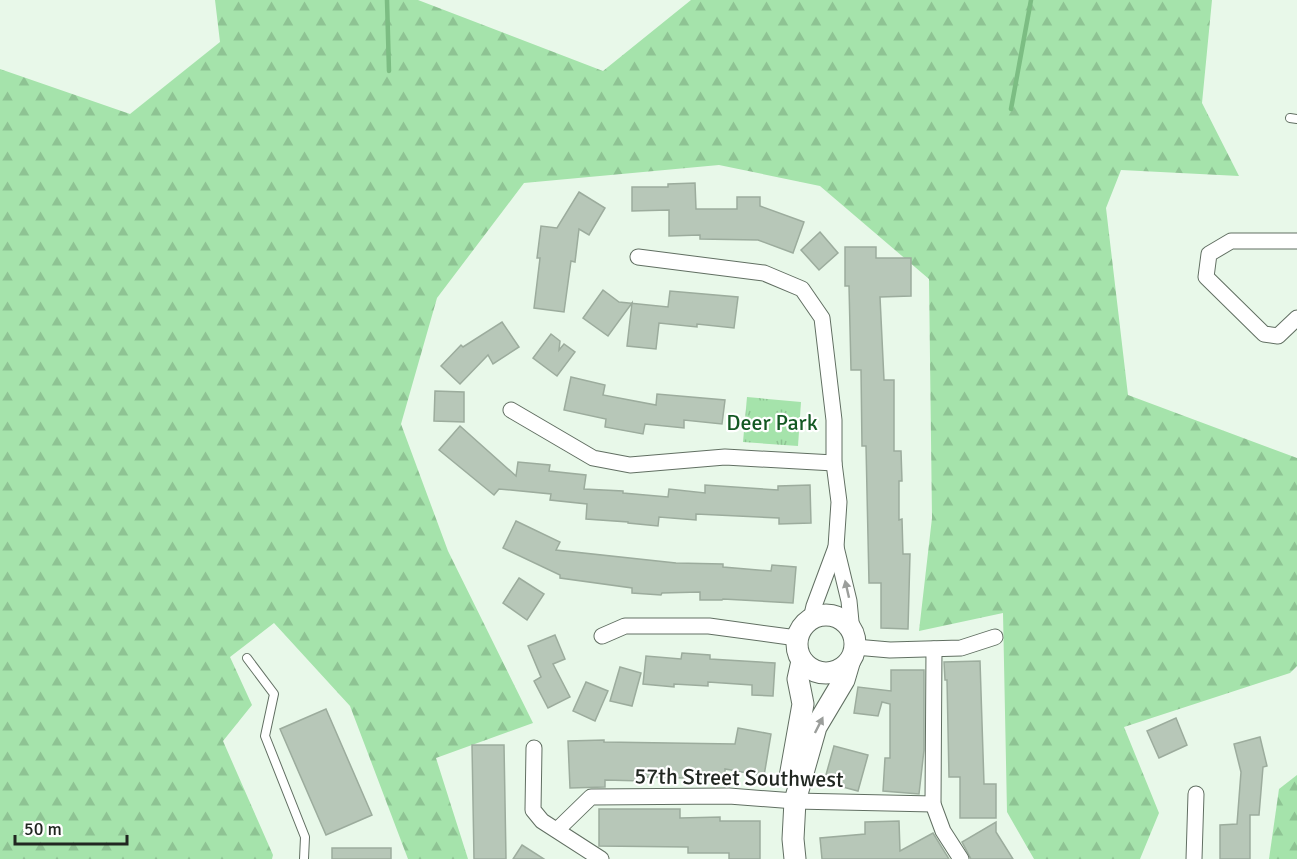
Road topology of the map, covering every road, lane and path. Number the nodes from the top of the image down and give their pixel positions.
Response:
1 (1297, 241) edge
2 (638, 257) dead end
3 (1297, 318) edge
4 (511, 410) dead end
5 (834, 462) junction
6 (836, 547) junction
7 (811, 619) junction
8 (602, 636) dead end
9 (995, 637) dead end
10 (797, 638) junction
11 (852, 647) junction
12 (934, 649) junction
13 (247, 658) dead end
14 (802, 662) junction
15 (534, 748) dead end
16 (1196, 794) dead end
17 (795, 801) junction
18 (933, 804) junction
19 (558, 830) junction
20 (304, 859) edge
21 (601, 859) edge
22 (795, 859) edge
23 (961, 859) edge
24 (1194, 859) edge

1 - 3 street
2 - 5 street
4 - 5 street
5 - 6 street
6 - 7 street
11 -> 6 street
7 - 10 street
7 - 11 street
8 - 10 street
9 - 12 street
10 - 14 street
11 - 12 street
11 - 14 street
17 -> 11 street
12 - 18 street
13 - 20 lane
14 - 17 street
15 - 19 street
16 - 24 street
17 - 18 street, 57th Street Southwest
17 - 19 street, 57th Street Southwest
17 - 22 street
18 - 23 street
19 - 21 street

